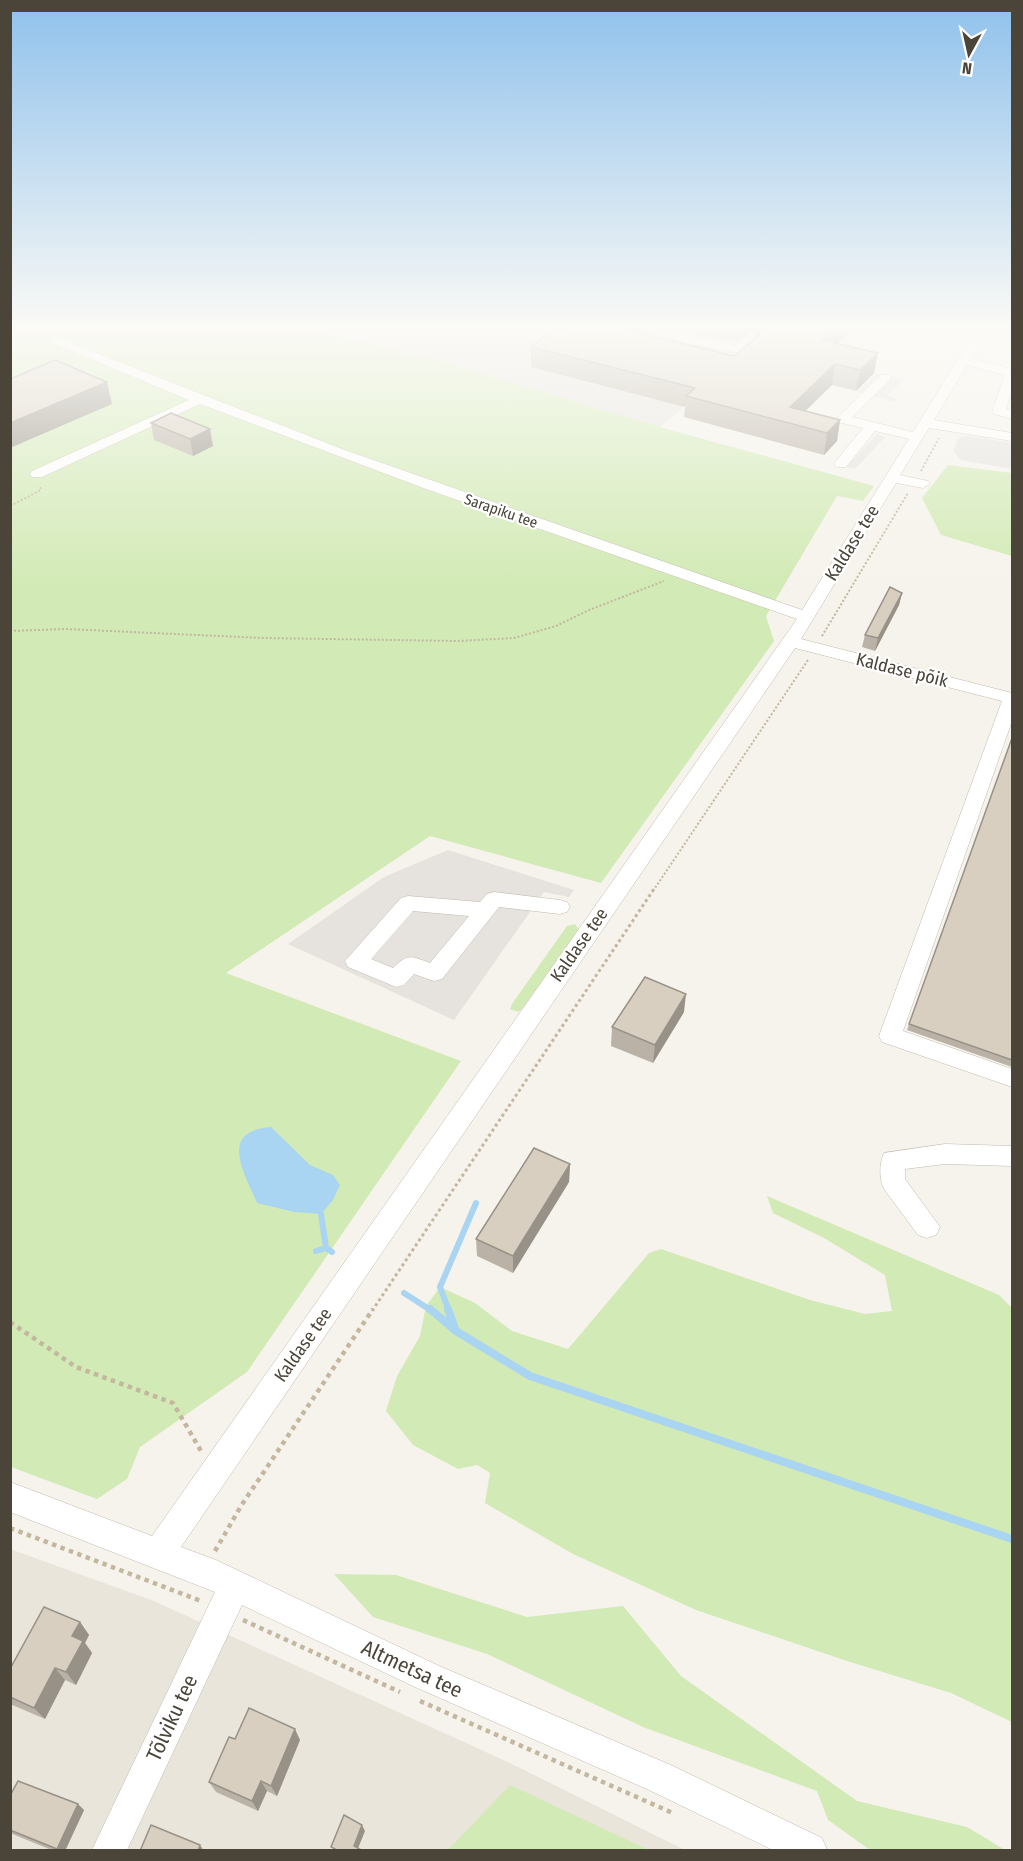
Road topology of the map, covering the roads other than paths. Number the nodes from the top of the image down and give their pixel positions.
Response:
1 (171, 413) edge
2 (229, 413) edge
3 (849, 413) edge
4 (931, 413) edge
5 (925, 423) junction
6 (872, 426) junction
7 (917, 437) junction
8 (1012, 437) edge
9 (841, 464) dead end
10 (37, 474) road end
11 (893, 478) junction
12 (919, 483) road end
13 (806, 617) junction
14 (791, 642) junction
15 (1012, 698) edge
16 (560, 907) dead end
17 (485, 910) junction
18 (1012, 1078) edge
19 (1012, 1156) edge
20 (927, 1227) dead end
21 (10, 1497) edge
22 (158, 1554) junction
23 (229, 1598) junction
24 (109, 1851) edge
25 (810, 1851) edge

1 - 10 street
2 - 13 street, Sarapiku tee
3 - 6 street
4 - 5 street, Kaldase tee
5 - 7 street, Kaldase tee
5 - 8 street
6 - 7 street
6 - 9 street
7 - 11 street, Kaldase tee
11 - 12 street
11 - 13 street, Kaldase tee
13 - 14 street, Kaldase tee
14 - 15 street, Kaldase põik
14 - 22 street, Kaldase tee
15 - 18 street
16 - 17 street
17 - 17 street
19 - 20 street
21 - 22 street, Altmetsa tee
22 - 23 street, Altmetsa tee
23 - 24 street, Tõlviku tee
23 - 25 street, Altmetsa tee

